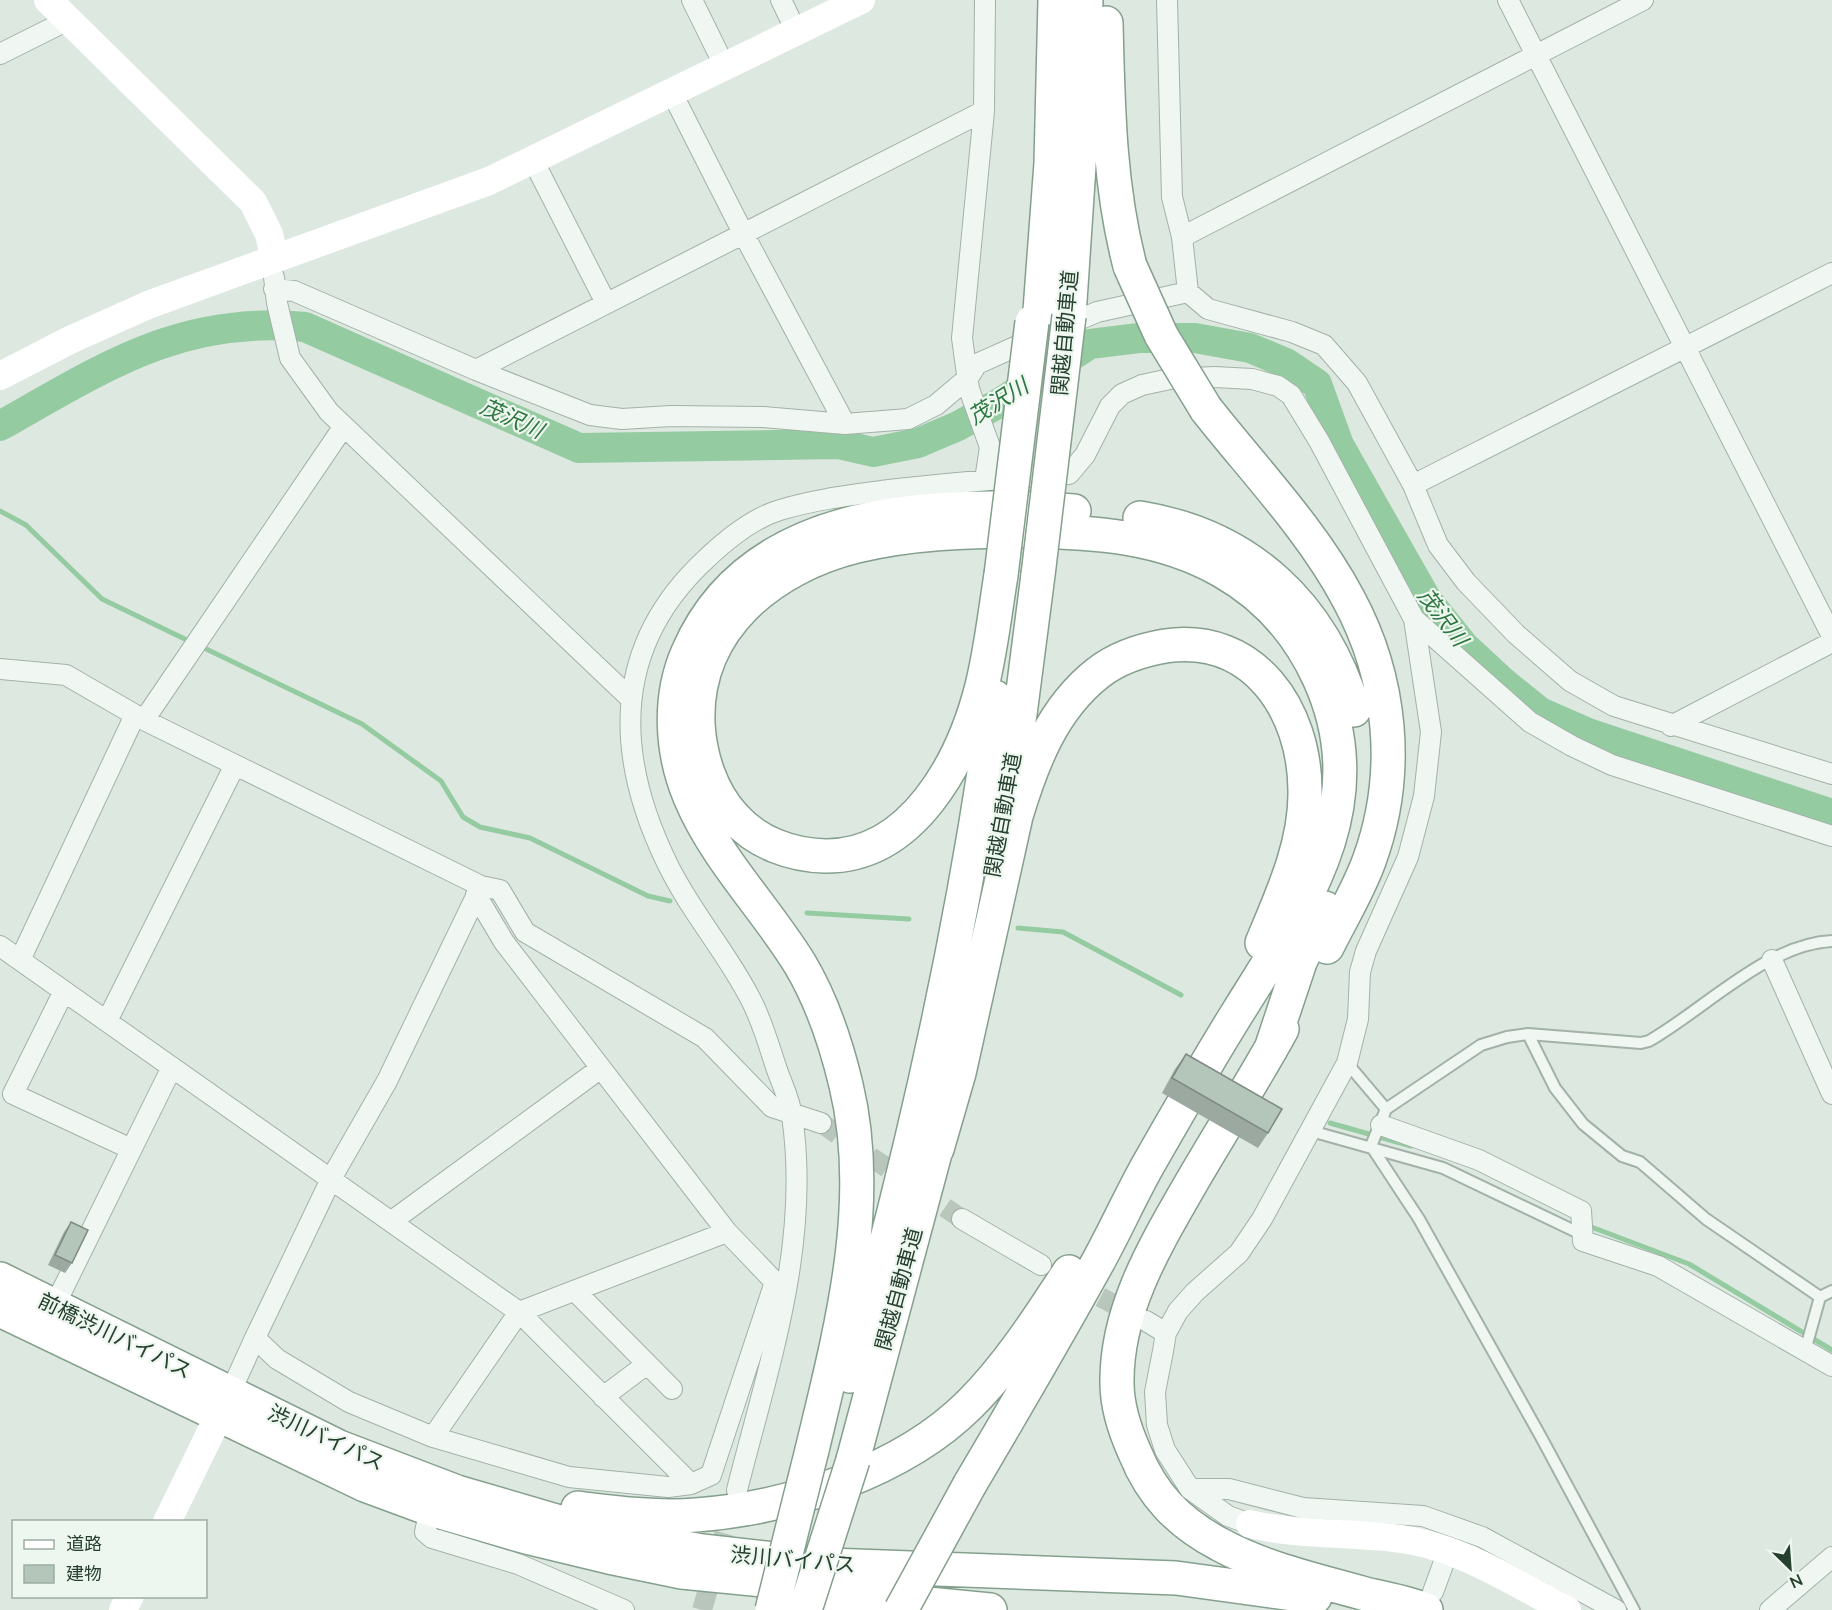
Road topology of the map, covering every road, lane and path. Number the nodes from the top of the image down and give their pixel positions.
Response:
1 (692, 0) edge
2 (781, 0) edge
3 (861, 0) edge
4 (986, 0) edge
5 (1054, 0) edge
6 (1086, 0) edge
7 (1105, 0) edge
8 (1167, 0) edge
9 (1508, 0) edge
10 (1643, 0) edge
11 (58, 10) edge
12 (796, 31) junction
13 (0, 54) edge
14 (1536, 55) junction
15 (725, 67) junction
16 (672, 93) junction
17 (984, 111) junction
18 (533, 160) junction
19 (743, 233) junction
20 (1182, 237) junction
21 (275, 259) junction
22 (1832, 273) edge
23 (1188, 292) junction
24 (276, 296) junction
25 (606, 303) junction
26 (1046, 321) junction
27 (1686, 347) junction
28 (476, 370) junction
29 (0, 376) edge
30 (968, 383) junction
31 (845, 424) junction
32 (344, 426) junction
33 (985, 480) junction
34 (1413, 485) junction
35 (1017, 575) junction
36 (1414, 619) junction
37 (1832, 636) edge
38 (1832, 642) edge
39 (3, 675) edge
40 (630, 699) junction
41 (140, 717) junction
42 (1671, 726) junction
43 (235, 765) junction
44 (1832, 774) edge
45 (1832, 836) edge
46 (478, 891) junction
47 (1832, 941) edge
48 (6, 953) edge
49 (1772, 960) junction
50 (64, 991) junction
51 (107, 1021) junction
52 (1230, 1025) junction
53 (1528, 1034) junction
54 (1271, 1049) junction
55 (1347, 1063) junction
56 (172, 1067) junction
57 (601, 1068) junction
58 (1832, 1094) edge
59 (792, 1113) junction
60 (1383, 1120) junction
61 (821, 1123) tunnel mouth
62 (1311, 1131) junction
63 (1371, 1145) junction
64 (131, 1149) junction
65 (937, 1149) junction
66 (1149, 1162) junction
67 (332, 1178) junction
68 (1186, 1191) junction
69 (962, 1219) tunnel mouth
70 (392, 1221) junction
71 (727, 1232) junction
72 (1583, 1235) junction
73 (1041, 1265) dead end
74 (783, 1279) junction
75 (0, 1280) edge
76 (575, 1291) junction
77 (1832, 1291) edge
78 (1820, 1297) junction
79 (0, 1310) edge
80 (519, 1312) junction
81 (48, 1318) junction
82 (1146, 1321) tunnel mouth
83 (1166, 1333) junction
84 (255, 1338) junction
85 (1805, 1349) junction
86 (647, 1364) junction
87 (1832, 1366) edge
88 (672, 1389) dead end
89 (603, 1396) junction
90 (225, 1404) junction
91 (433, 1437) junction
92 (831, 1454) junction
93 (397, 1470) junction
94 (691, 1484) junction
95 (1190, 1489) junction
96 (737, 1490) tunnel mouth
97 (978, 1490) junction
98 (430, 1509) junction
99 (167, 1520) edge
100 (1250, 1524) joint
101 (1448, 1551) junction
102 (1832, 1557) edge
103 (682, 1572) junction
104 (1430, 1601) edge
105 (624, 1610) edge
106 (772, 1610) edge
107 (779, 1610) edge
108 (806, 1610) edge
109 (901, 1610) edge
110 (922, 1610) edge
111 (990, 1610) edge
112 (1258, 1610) edge
113 (1381, 1610) edge
114 (1567, 1610) edge
115 (1616, 1610) edge
116 (1634, 1610) edge
117 (1770, 1610) edge

1 - 15 street
2 - 12 street
3 - 12 street
4 - 17 street
5 - 26 highway, 関越自動車道
6 - 26 highway, 関越自動車道
7 - 54 highway, bridge
8 - 20 street
9 - 14 street
10 - 14 street
11 - 13 street
11 - 21 street
12 - 15 street
14 - 20 street
14 - 27 street
15 - 16 street
16 - 18 street
16 - 19 street
17 - 19 street
17 - 30 street
18 - 21 street
18 - 25 street
19 - 25 street
19 - 31 street
20 - 23 street
21 - 24 street
21 - 29 street
22 - 27 street
23 - 30 street
23 - 34 street
24 - 28 street
24 - 32 street
25 - 28 street
26 - 35 highway, 関越自動車道, bridge
27 - 34 street
27 - 37 street
28 - 31 street
30 - 31 street
30 - 33 street
32 - 40 street
32 - 41 street
33 - 36 street
33 - 40 street
34 - 42 street
35 - 52 highway
35 - 65 highway, 関越自動車道
35 - 92 highway, 関越自動車道
36 - 45 street
36 - 55 street
38 - 42 street
39 - 41 street
40 - 59 street
41 - 43 street
41 - 48 street
42 - 44 street
43 - 46 street
43 - 51 street
46 - 57 street
46 - 59 street
46 - 67 street
47 - 49 lane
48 - 50 street
49 - 53 lane
49 - 58 street
50 - 51 street
50 - 64 street
51 - 56 street
52 - 65 highway
52 - 66 highway
53 - 60 lane
53 - 78 lane
54 - 68 highway
54 - 92 highway
55 - 60 lane
55 - 62 street
56 - 64 street
56 - 67 street
57 - 70 street
57 - 71 street
59 - 61 street
59 - 74 street
60 - 63 lane
60 - 72 street
62 - 63 lane
62 - 83 street
63 - 72 lane
63 - 116 lane
64 - 81 street
65 - 92 highway, 関越自動車道
66 - 93 highway
66 - 97 highway
67 - 70 street
67 - 84 street
68 - 97 highway
68 - 104 highway
69 - 73 street
70 - 80 street
71 - 74 street
71 - 76 street
72 - 85 street
74 - 94 street
74 - 96 street
75 - 81 highway, 前橋渋川バイパス
76 - 80 street
76 - 86 street
77 - 78 lane
78 - 85 lane
79 - 81 highway, 前橋渋川バイパス
80 - 89 street
80 - 91 street
81 - 90 highway, 前橋渋川バイパス
82 - 83 street
83 - 95 street
84 - 90 street
84 - 91 street
85 - 87 street
86 - 88 street
86 - 89 street
89 - 94 street
90 - 93 highway, 渋川バイパス
90 - 98 highway, 渋川バイパス
90 - 99 street
91 - 94 street
92 - 106 highway, bridge
92 - 107 highway, 関越自動車道
92 - 108 highway, 関越自動車道, bridge
93 - 113 highway, 渋川バイパス
95 - 100 street
95 - 115 street
97 - 109 highway, bridge
97 - 110 highway
98 - 103 highway, 渋川バイパス
98 - 105 street
100 - 101 street
101 - 104 street
101 - 114 street
102 - 117 street
103 - 111 highway
103 - 112 highway, 渋川バイパス

